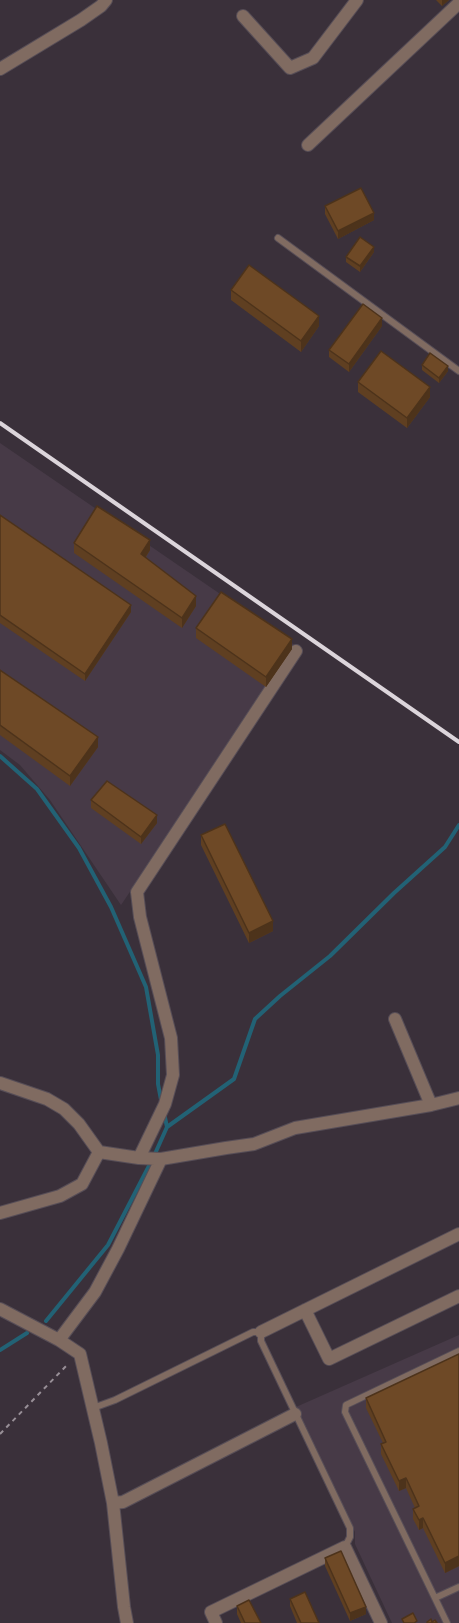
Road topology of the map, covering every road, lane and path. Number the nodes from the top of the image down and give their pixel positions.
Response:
1 (106, 0) edge
2 (357, 0) edge
3 (459, 3) edge
4 (243, 16) dead end
5 (0, 69) edge
6 (308, 145) dead end
7 (278, 238) dead end
8 (459, 371) edge
9 (296, 651) dead end
10 (395, 1018) dead end
11 (0, 1083) edge
12 (459, 1098) edge
13 (431, 1105) junction
14 (99, 1152) junction
15 (139, 1158) junction
16 (160, 1159) junction
17 (0, 1213) edge
18 (459, 1234) edge
19 (459, 1296) edge
20 (0, 1309) edge
21 (305, 1310) junction
22 (261, 1332) junction
23 (59, 1340) junction
24 (459, 1352) edge
25 (80, 1354) junction
26 (93, 1408) junction
27 (295, 1414) junction
28 (0, 1434) edge
29 (113, 1503) junction
30 (345, 1547) junction
31 (459, 1587) edge
32 (435, 1598) junction
33 (127, 1623) edge
34 (216, 1623) edge
35 (381, 1623) edge
36 (447, 1623) edge

1 - 5 street
2 - 4 street
3 - 6 street
7 - 8 lane
9 - 15 street
10 - 13 street
11 - 14 street
12 - 13 street
13 - 16 street
14 - 15 street
14 - 17 street
15 - 16 street
16 - 23 street
18 - 21 street
19 - 21 street
20 - 23 street
21 - 22 street
22 - 26 lane
22 - 27 lane
23 - 25 street
24 - 32 lane
25 - 26 street
25 - 28 path
26 - 29 street
27 - 29 street
27 - 30 lane
29 - 33 street
30 - 34 street
30 - 35 street
31 - 32 lane
32 - 36 lane

